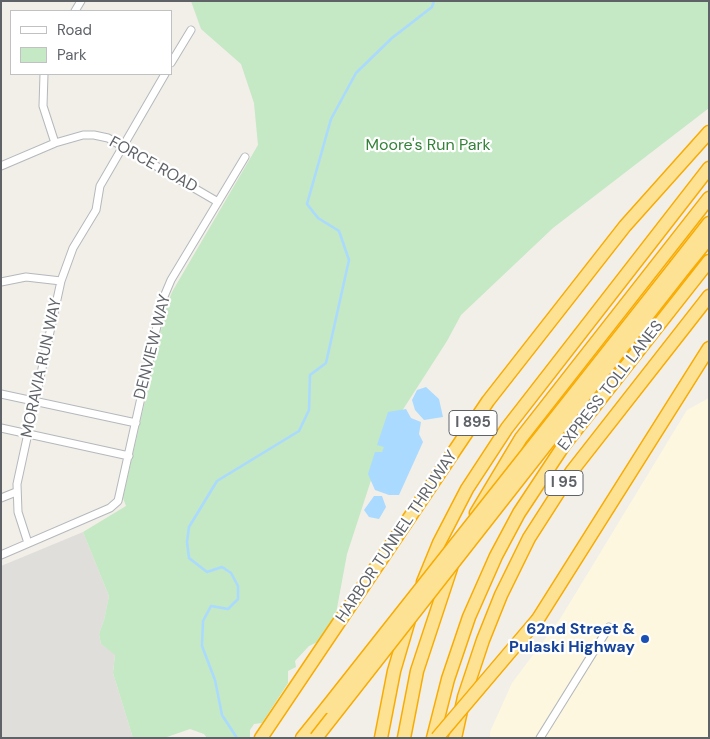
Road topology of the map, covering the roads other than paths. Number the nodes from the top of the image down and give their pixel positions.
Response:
1 (191, 30) dead end
2 (172, 62) edge
3 (44, 75) edge
4 (164, 75) edge
5 (709, 132) edge
6 (55, 143) junction
7 (122, 146) junction
8 (245, 157) dead end
9 (1, 166) edge
10 (709, 168) edge
11 (709, 198) edge
12 (218, 202) junction
13 (709, 223) edge
14 (709, 238) edge
15 (709, 261) edge
16 (680, 268) junction
17 (61, 281) junction
18 (1, 282) edge
19 (709, 296) edge
20 (709, 348) edge
21 (1, 394) edge
22 (34, 401) junction
23 (136, 423) junction
24 (1, 428) edge
25 (27, 434) junction
26 (128, 456) junction
27 (16, 492) junction
28 (1, 498) edge
29 (28, 543) junction
30 (1, 555) edge
31 (609, 626) dead end
32 (263, 736) edge
33 (302, 738) edge
34 (316, 738) edge
35 (381, 738) edge
36 (404, 738) edge
37 (433, 738) edge
38 (437, 738) edge
39 (455, 738) edge
40 (540, 738) edge

1 - 2 street
3 - 6 street
4 - 7 street, MORAVIA RUN WAY
5 - 32 highway, HARBOR TUNNEL THRUWAY / I 895
6 - 7 street, FORCE ROAD
6 - 9 street, FORCE ROAD
7 - 12 street, FORCE ROAD
7 - 17 street, MORAVIA RUN WAY
8 - 12 street, DENVIEW WAY
10 - 35 highway
11 - 36 highway
12 - 23 street, DENVIEW WAY
13 - 16 highway, EXPRESS TOLL LANES
14 - 16 highway, EXPRESS TOLL LANES
15 - 37 highway, EXPRESS TOLL LANES
16 - 33 highway, EXPRESS TOLL LANES, bridge
16 - 34 highway, EXPRESS TOLL LANES, bridge
17 - 18 street
17 - 22 street, MORAVIA RUN WAY
19 - 39 highway, I 95
20 - 38 highway, bridge
21 - 22 street
22 - 23 street
22 - 25 street, MORAVIA RUN WAY
23 - 26 street, DENVIEW WAY
24 - 25 street
25 - 26 street
25 - 27 street, MORAVIA RUN WAY
26 - 29 street, DENVIEW WAY
27 - 28 street
27 - 29 street, MORAVIA RUN WAY
29 - 30 street
31 - 40 street

